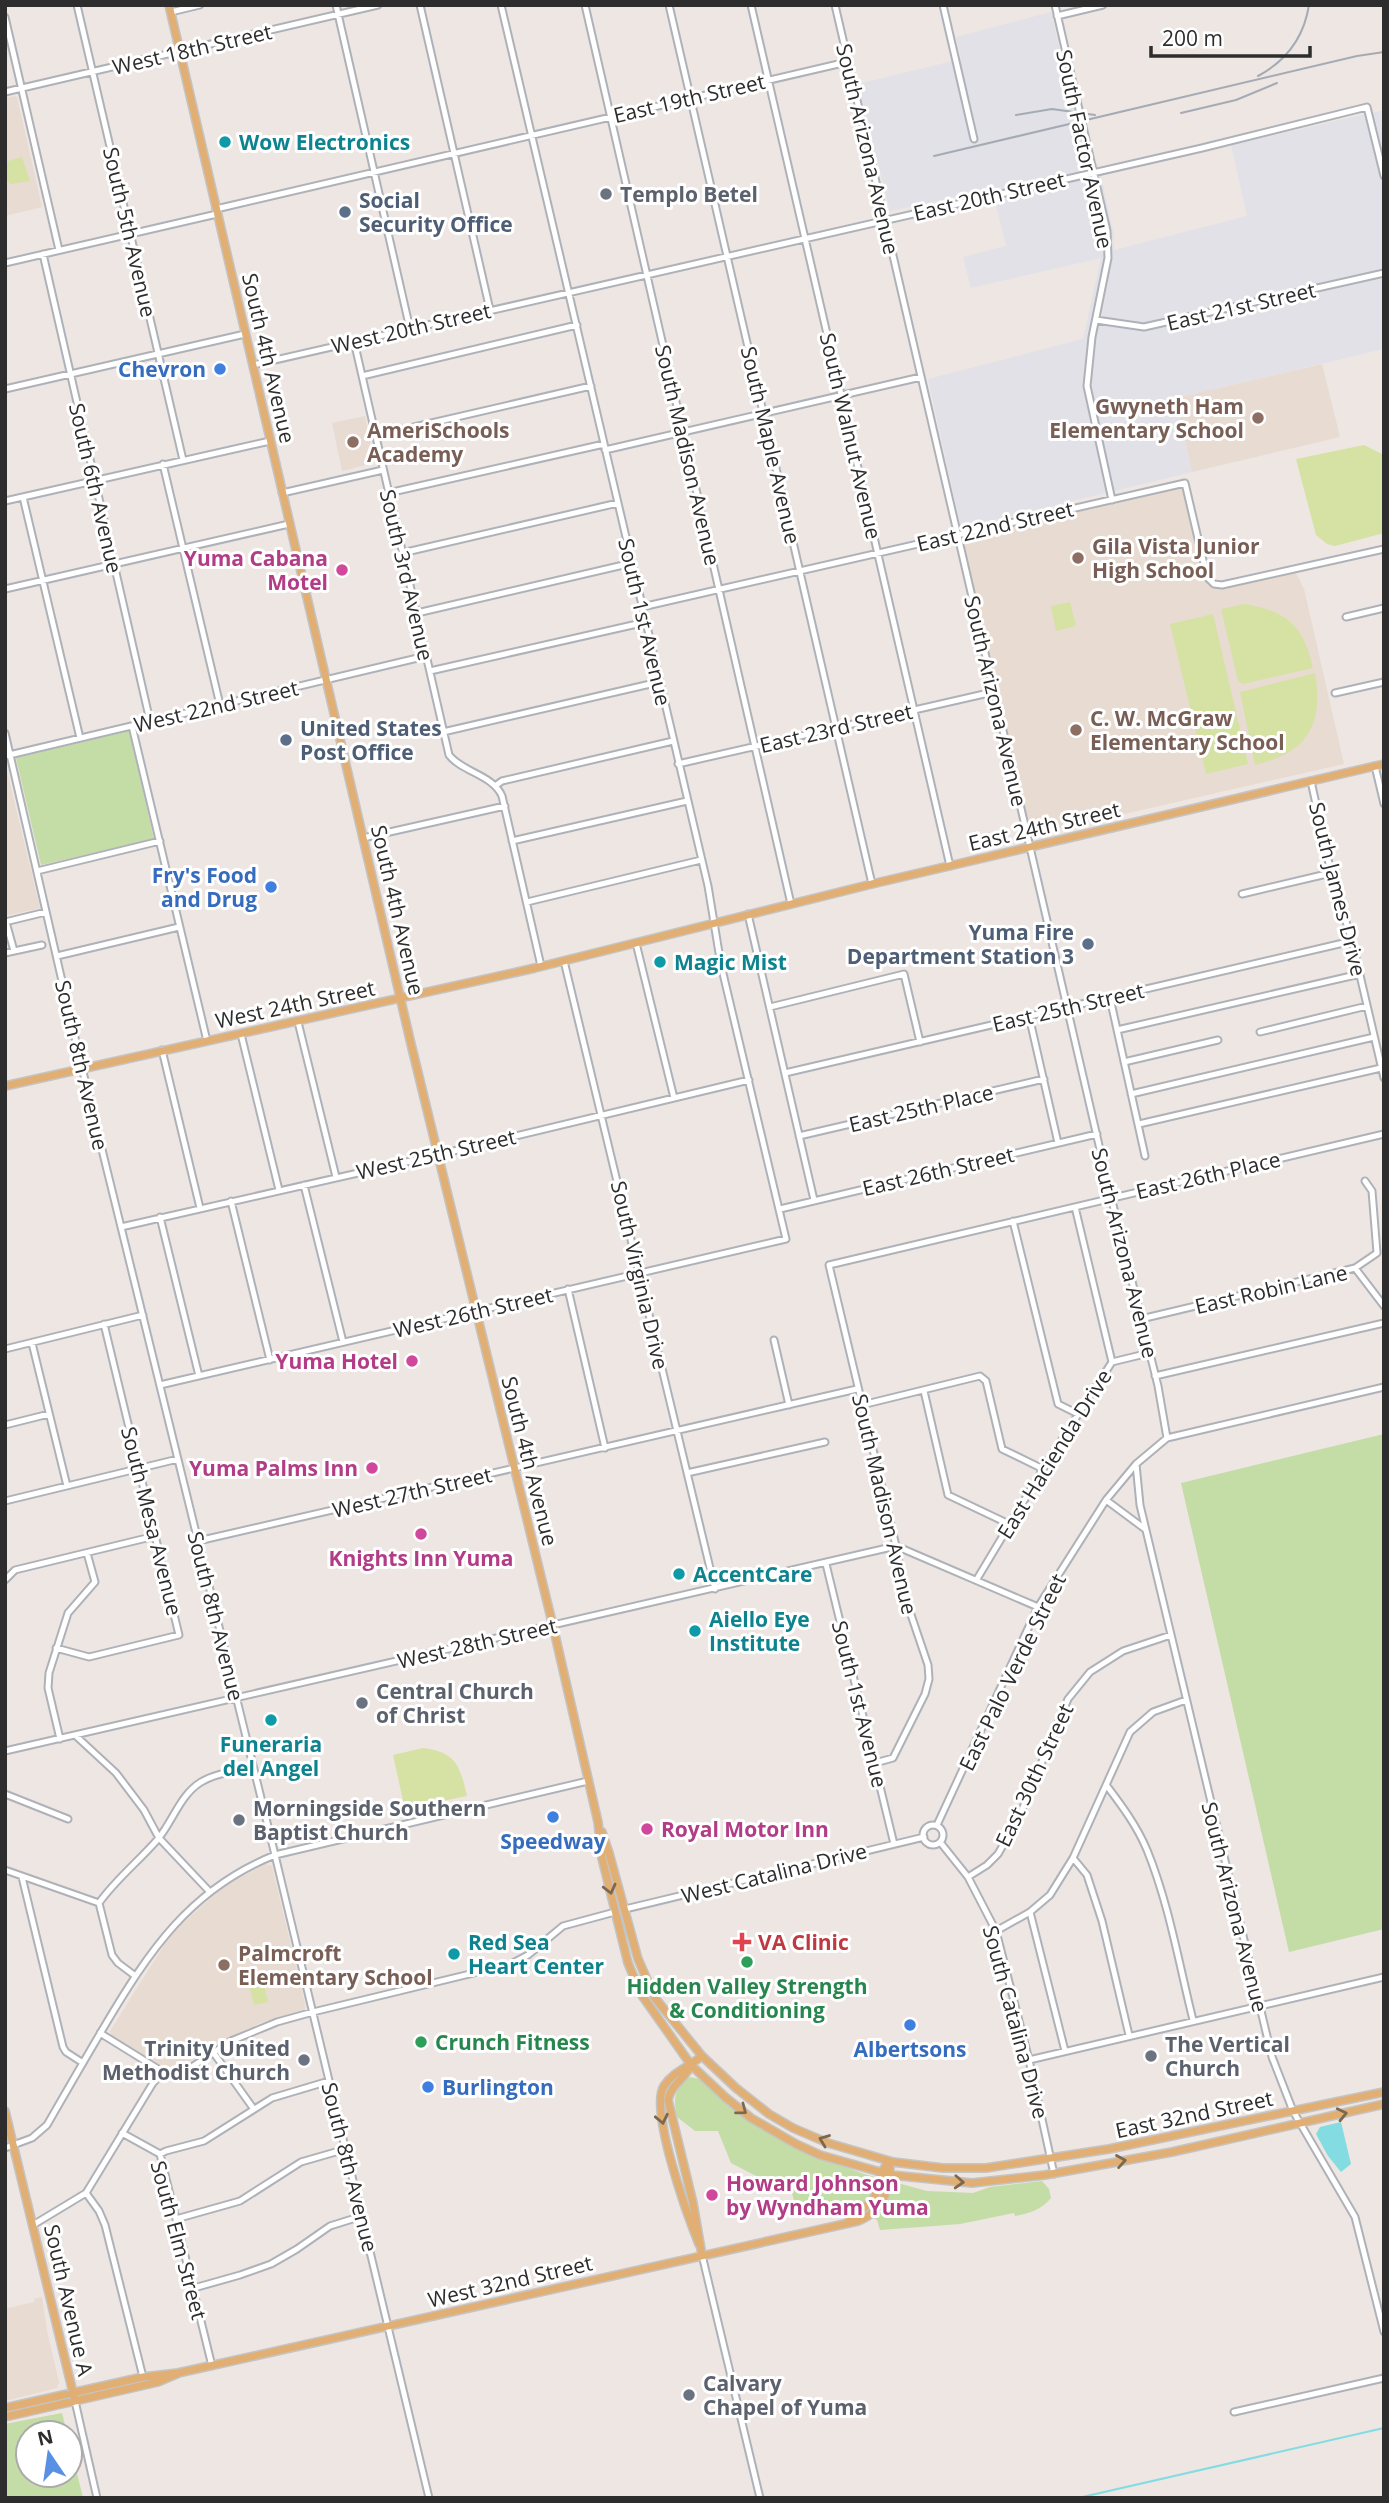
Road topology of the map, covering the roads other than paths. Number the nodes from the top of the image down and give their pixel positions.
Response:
1 (78, 5) edge
2 (200, 5) edge
3 (336, 5) edge
4 (378, 5) edge
5 (420, 5) edge
6 (500, 5) edge
7 (585, 5) edge
8 (668, 5) edge
9 (751, 5) edge
10 (835, 5) edge
11 (943, 5) edge
12 (1055, 5) edge
13 (1103, 5) edge
14 (170, 9) edge
15 (339, 14) junction
16 (1057, 16) junction
17 (5, 17) edge
18 (180, 51) junction
19 (847, 62) junction
20 (93, 72) junction
21 (769, 80) junction
22 (22, 88) junction
23 (5, 92) edge
24 (690, 98) junction
25 (611, 116) junction
26 (531, 135) junction
27 (974, 139) dead end
28 (453, 153) junction
29 (374, 172) junction
30 (1092, 172) junction
31 (1384, 176) edge
32 (216, 211) junction
33 (886, 220) junction
34 (131, 234) junction
35 (805, 239) junction
36 (59, 250) junction
37 (43, 254) junction
38 (727, 257) junction
39 (5, 263) edge
40 (1384, 273) edge
41 (648, 275) junction
42 (569, 292) junction
43 (490, 310) junction
44 (1096, 320) junction
45 (577, 325) junction
46 (411, 329) junction
47 (245, 334) junction
48 (354, 341) junction
49 (158, 353) junction
50 (253, 365) junction
51 (70, 374) junction
52 (362, 376) junction
53 (921, 377) junction
54 (591, 386) junction
55 (5, 389) edge
56 (841, 394) junction
57 (763, 412) junction
58 (682, 431) junction
59 (375, 436) junction
60 (270, 441) junction
61 (605, 447) junction
62 (183, 460) junction
63 (163, 464) junction
64 (383, 470) junction
65 (94, 480) junction
66 (282, 493) junction
67 (388, 494) junction
68 (23, 497) junction
69 (1112, 500) junction
70 (5, 501) edge
71 (618, 503) junction
72 (289, 524) junction
73 (957, 535) junction
74 (183, 548) junction
75 (1384, 549) edge
76 (402, 553) junction
77 (878, 553) junction
78 (632, 563) junction
79 (113, 564) junction
80 (800, 570) junction
81 (42, 581) junction
82 (5, 589) edge
83 (719, 589) junction
84 (642, 607) junction
85 (1384, 608) edge
86 (417, 613) junction
87 (1346, 617) dead end
88 (646, 622) junction
89 (426, 656) junction
90 (429, 671) junction
91 (326, 680) junction
92 (659, 682) junction
93 (1384, 682) edge
94 (993, 692) junction
95 (1335, 693) dead end
96 (220, 705) junction
97 (914, 710) junction
98 (150, 721) junction
99 (132, 726) junction
100 (836, 728) junction
101 (443, 732) junction
102 (5, 733) edge
103 (80, 738) junction
104 (673, 741) junction
105 (754, 747) junction
106 (8, 755) edge
107 (678, 764) junction
108 (1384, 764) edge
109 (1375, 766) junction
110 (1311, 781) junction
111 (495, 786) junction
112 (687, 801) junction
113 (1384, 804) edge
114 (505, 806) junction
115 (363, 838) junction
116 (160, 841) junction
117 (512, 841) junction
118 (1030, 847) junction
119 (701, 860) junction
120 (950, 866) junction
121 (37, 871) junction
122 (1331, 873) junction
123 (872, 884) junction
124 (1241, 894) dead end
125 (527, 901) junction
126 (790, 904) junction
127 (46, 912) junction
128 (748, 914) junction
129 (6, 922) edge
130 (713, 923) junction
131 (179, 927) junction
132 (1352, 941) junction
133 (636, 943) junction
134 (42, 945) dead end
135 (14, 951) junction
136 (5, 953) edge
137 (57, 956) junction
138 (564, 961) junction
139 (541, 966) junction
140 (1360, 974) junction
141 (1110, 998) junction
142 (400, 999) junction
143 (1367, 1006) junction
144 (770, 1007) junction
145 (1067, 1007) junction
146 (1029, 1016) junction
147 (298, 1022) junction
148 (1117, 1030) junction
149 (1260, 1032) dead end
150 (241, 1034) junction
151 (1374, 1037) junction
152 (1218, 1040) dead end
153 (207, 1041) junction
154 (920, 1042) junction
155 (162, 1050) junction
156 (1124, 1062) junction
157 (82, 1068) junction
158 (1381, 1068) junction
159 (785, 1073) junction
160 (1384, 1078) edge
161 (1044, 1079) junction
162 (749, 1080) junction
163 (5, 1086) edge
164 (1131, 1094) junction
165 (674, 1098) junction
166 (602, 1116) junction
167 (1139, 1124) junction
168 (1097, 1134) junction
169 (1384, 1134) edge
170 (799, 1136) junction
171 (1058, 1143) junction
172 (437, 1155) junction
173 (1145, 1156) dead end
174 (336, 1177) junction
175 (1365, 1181) dead end
176 (304, 1185) junction
177 (279, 1190) junction
178 (1111, 1197) junction
179 (814, 1200) junction
180 (231, 1201) junction
181 (1075, 1207) junction
182 (200, 1208) junction
183 (780, 1209) junction
184 (160, 1217) junction
185 (1013, 1221) junction
186 (121, 1227) junction
187 (786, 1239) joint
188 (829, 1265) joint
189 (1355, 1269) junction
190 (640, 1273) junction
191 (568, 1289) junction
192 (1384, 1306) edge
193 (476, 1311) junction
194 (143, 1315) junction
195 (1141, 1319) junction
196 (1384, 1323) edge
197 (104, 1324) junction
198 (774, 1340) dead end
199 (343, 1342) junction
200 (32, 1343) junction
201 (5, 1349) edge
202 (1149, 1353) junction
203 (270, 1360) junction
204 (1112, 1362) junction
205 (199, 1376) junction
206 (1155, 1377) junction
207 (160, 1385) junction
208 (1384, 1387) edge
209 (858, 1388) junction
210 (924, 1391) junction
211 (789, 1405) junction
212 (862, 1405) junction
213 (49, 1414) junction
214 (1079, 1414) junction
215 (5, 1425) edge
216 (677, 1431) junction
217 (1167, 1438) junction
218 (825, 1442) dead end
219 (606, 1448) junction
220 (178, 1459) junction
221 (1136, 1464) junction
222 (139, 1468) junction
223 (513, 1469) junction
224 (1042, 1469) junction
225 (687, 1473) junction
226 (67, 1486) junction
227 (1106, 1500) junction
228 (5, 1501) edge
229 (1009, 1524) junction
230 (1145, 1528) junction
231 (155, 1536) junction
232 (198, 1541) junction
233 (896, 1546) junction
234 (88, 1553) junction
235 (826, 1564) junction
236 (977, 1579) junction
237 (5, 1580) edge
238 (715, 1589) junction
239 (1038, 1607) junction
240 (552, 1626) junction
241 (1171, 1636) junction
242 (56, 1648) junction
243 (236, 1697) junction
244 (1186, 1700) junction
245 (76, 1736) junction
246 (60, 1739) junction
247 (5, 1751) edge
248 (875, 1763) junction
249 (253, 1767) junction
250 (588, 1781) junction
251 (1107, 1786) junction
252 (5, 1794) edge
253 (68, 1819) dead end
254 (598, 1822) junction
255 (937, 1825) junction
256 (923, 1837) junction
257 (159, 1838) junction
258 (940, 1842) junction
259 (894, 1844) junction
260 (275, 1854) junction
261 (1073, 1858) junction
262 (5, 1870) edge
263 (22, 1877) junction
264 (968, 1877) junction
265 (209, 1891) junction
266 (99, 1903) junction
267 (625, 1909) junction
268 (615, 1912) junction
269 (1030, 1912) junction
270 (996, 1931) junction
271 (134, 1975) junction
272 (1384, 1978) edge
273 (1259, 2006) junction
274 (313, 2012) junction
275 (1193, 2020) junction
276 (100, 2032) junction
277 (1129, 2035) junction
278 (1066, 2051) junction
279 (214, 2052) junction
280 (702, 2056) junction
281 (1029, 2060) junction
282 (83, 2063) junction
283 (691, 2065) junction
284 (163, 2072) junction
285 (329, 2081) junction
286 (1384, 2092) edge
287 (1384, 2104) edge
288 (253, 2108) junction
289 (5, 2111) edge
290 (1293, 2111) junction
291 (1300, 2123) junction
292 (122, 2133) junction
293 (1166, 2138) junction
294 (9, 2146) edge
295 (346, 2149) junction
296 (1171, 2152) junction
297 (160, 2154) junction
298 (1052, 2159) junction
299 (889, 2161) junction
300 (881, 2174) junction
301 (1054, 2174) junction
302 (891, 2175) junction
303 (86, 2193) junction
304 (362, 2216) junction
305 (176, 2219) junction
306 (849, 2221) junction
307 (33, 2225) junction
308 (702, 2255) junction
309 (194, 2288) junction
310 (388, 2327) junction
311 (1384, 2332) edge
312 (212, 2365) junction
313 (178, 2373) junction
314 (143, 2377) junction
315 (1384, 2378) edge
316 (74, 2397) junction
317 (5, 2408) edge
318 (1234, 2412) dead end
319 (5, 2417) edge
320 (97, 2498) edge
321 (429, 2498) edge
322 (760, 2498) edge

1 - 20 street, South 5th Avenue
2 - 14 street
3 - 15 street
4 - 15 street, West 18th Street
5 - 28 street
6 - 26 street, South 1st Avenue
7 - 25 street, South Madison Avenue
8 - 24 street, South Maple Avenue
9 - 21 street, South Walnut Avenue
10 - 19 street, South Arizona Avenue
11 - 27 street
12 - 16 street, South Factor Avenue
13 - 16 street
14 - 18 main road, South 4th Avenue
15 - 18 street, West 18th Street
15 - 29 street
16 - 30 street, South Factor Avenue
17 - 22 street
18 - 20 street, West 18th Street
18 - 32 main road, South 4th Avenue
19 - 21 street, East 19th Street
19 - 33 street, South Arizona Avenue
20 - 22 street, West 18th Street
20 - 34 street, South 5th Avenue
21 - 24 street, East 19th Street
21 - 35 street, South Walnut Avenue
22 - 23 street, West 18th Street
22 - 36 street
24 - 25 street, East 19th Street
24 - 38 street, South Maple Avenue
25 - 26 street, East 19th Street
25 - 41 street, South Madison Avenue
26 - 28 street, East 19th Street
26 - 42 street, South 1st Avenue
28 - 29 street, East 19th Street
28 - 43 street
29 - 32 street, East 19th Street
29 - 46 street
30 - 31 street, East 20th Street
30 - 33 street, East 20th Street
30 - 44 street, South Factor Avenue
32 - 34 street, East 19th Street
32 - 47 main road, South 4th Avenue
33 - 35 street, East 20th Street
33 - 53 street, South Arizona Avenue
34 - 36 street, East 19th Street
34 - 49 street, South 5th Avenue
35 - 38 street, East 20th Street
35 - 56 street, South Walnut Avenue
36 - 37 street, East 19th Street
37 - 39 street, East 19th Street
37 - 51 street, South 6th Avenue
38 - 41 street, East 20th Street
38 - 57 street, South Maple Avenue
40 - 44 street, East 21st Street
41 - 42 street, East 20th Street
41 - 58 street, South Madison Avenue
42 - 43 street, West 20th Street
42 - 45 street, South 1st Avenue
43 - 46 street, West 20th Street
44 - 69 street, South Factor Avenue
45 - 52 street
45 - 54 street, South 1st Avenue
46 - 48 street, West 20th Street
47 - 49 street
47 - 50 main road, South 4th Avenue
48 - 50 street, West 20th Street
48 - 52 street, South 3rd Avenue
49 - 51 street
49 - 62 street, South 5th Avenue
50 - 60 main road, South 4th Avenue
51 - 55 street
51 - 65 street, South 6th Avenue
52 - 59 street, South 3rd Avenue
53 - 56 street
53 - 73 street, South Arizona Avenue
54 - 59 street
54 - 61 street, South 1st Avenue
56 - 57 street
56 - 77 street, South Walnut Avenue
57 - 58 street
57 - 80 street, South Maple Avenue
58 - 61 street
58 - 83 street, South Madison Avenue
59 - 64 street, South 3rd Avenue
60 - 62 street
60 - 66 main road, South 4th Avenue
61 - 67 street
61 - 71 street, South 1st Avenue
62 - 63 street
63 - 65 street
63 - 74 street
64 - 66 street
64 - 67 street, South 3rd Avenue
65 - 68 street
65 - 79 street, South 6th Avenue
66 - 72 main road, South 4th Avenue
67 - 76 street, South 3rd Avenue
68 - 70 street
68 - 81 street
69 - 73 street, East 22nd Street
69 - 75 street, East 22nd Street
71 - 76 street
71 - 78 street, South 1st Avenue
72 - 74 street
72 - 91 main road, South 4th Avenue
73 - 77 street, East 22nd Street
73 - 94 street, South Arizona Avenue
74 - 79 street
74 - 96 street
76 - 86 street, South 3rd Avenue
77 - 80 street, East 22nd Street
77 - 97 street, South Walnut Avenue
78 - 84 street, South 1st Avenue
78 - 86 street
79 - 81 street
79 - 98 street, South 6th Avenue
80 - 83 street, East 22nd Street
80 - 100 street, South Maple Avenue
81 - 82 street
81 - 103 street
83 - 84 street, East 22nd Street
83 - 105 street, South Madison Avenue
84 - 88 street, South 1st Avenue
85 - 87 street
86 - 89 street, South 3rd Avenue
88 - 90 street
88 - 92 street, South 1st Avenue
89 - 90 street, South 3rd Avenue
89 - 91 street, West 22nd Street
90 - 101 street, South 3rd Avenue
91 - 96 street, West 22nd Street
91 - 115 main road, South 4th Avenue
92 - 101 street
92 - 104 street, South 1st Avenue
93 - 95 street
94 - 97 street, East 23rd Street
94 - 118 street, South Arizona Avenue
96 - 98 street, West 22nd Street
97 - 100 street, East 23rd Street
97 - 120 street, South Walnut Avenue
98 - 99 street, West 22nd Street
99 - 103 street, West 22nd Street
99 - 116 street
100 - 105 street, East 23rd Street
100 - 123 street, South Maple Avenue
101 - 111 street, South 3rd Avenue
102 - 106 street, South 8th Avenue
103 - 106 street, West 22nd Street
104 - 107 street, South 1st Avenue
104 - 111 street
105 - 107 street, East 23rd Street
105 - 126 street, South Madison Avenue
106 - 121 street, South 8th Avenue
107 - 112 street, South 1st Avenue
108 - 109 main road, East 24th Street
109 - 110 main road, East 24th Street
109 - 113 street
110 - 118 main road, East 24th Street
110 - 122 street, South James Drive
111 - 114 street
112 - 117 street
112 - 119 street, South 1st Avenue
114 - 115 street
114 - 117 street
115 - 142 main road, South 4th Avenue
116 - 121 street
116 - 131 street
117 - 125 street
118 - 120 main road, East 24th Street
118 - 145 street, South Arizona Avenue
119 - 125 street
119 - 130 street, South 1st Avenue
120 - 123 main road, East 24th Street
121 - 127 street, South 8th Avenue
122 - 124 street
122 - 132 street, South James Drive
123 - 126 main road, East 24th Street
125 - 139 street
126 - 128 main road, East 24th Street
127 - 129 street
127 - 137 street, South 8th Avenue
128 - 130 main road, East 24th Street
128 - 144 street
129 - 135 street
130 - 133 main road, West 24th Street
130 - 162 street, South 1st Avenue
131 - 137 street
131 - 153 street
132 - 140 street, South James Drive
132 - 141 street, East 25th Street
133 - 138 main road, West 24th Street
133 - 165 street
134 - 135 street
135 - 136 street
137 - 157 street, South 8th Avenue
138 - 139 main road, West 24th Street
138 - 166 street, South Virginia Drive
139 - 142 main road, West 24th Street
140 - 143 street, South James Drive
140 - 148 street
141 - 145 street, East 25th Street
141 - 148 street
142 - 147 main road, West 24th Street
142 - 172 main road, South 4th Avenue
143 - 149 street
143 - 151 street, South James Drive
144 - 154 street
144 - 159 street
145 - 146 street, East 25th Street
145 - 168 street, South Arizona Avenue
146 - 154 street, East 25th Street
146 - 161 street
147 - 150 main road, West 24th Street
147 - 174 street
148 - 156 street
150 - 153 main road, West 24th Street
150 - 177 street
151 - 158 street, South James Drive
151 - 164 street
152 - 156 street
153 - 155 main road, West 24th Street
154 - 159 street, East 25th Street
155 - 157 main road, West 24th Street
155 - 182 street
156 - 164 street
157 - 163 main road, West 24th Street
157 - 186 street, South 8th Avenue
158 - 160 street, South James Drive
158 - 167 street
159 - 170 street
161 - 170 street, East 25th Place
161 - 171 street
162 - 165 street, West 25th Street
162 - 183 street, South 1st Avenue
164 - 167 street
165 - 166 street, West 25th Street
166 - 172 street, West 25th Street
166 - 190 street, South Virginia Drive
167 - 173 street
168 - 171 street, East 26th Street
168 - 178 street, South Arizona Avenue
169 - 178 street, East 26th Place
170 - 179 street
171 - 179 street, East 26th Street
172 - 174 street, West 25th Street
172 - 193 main road, South 4th Avenue
174 - 176 street, West 25th Street
175 - 189 street
176 - 177 street, West 25th Street
176 - 199 street
177 - 180 street, West 25th Street
178 - 181 street, East 26th Place
178 - 195 street, South Arizona Avenue
179 - 183 street, East 26th Street
180 - 182 street, West 25th Street
180 - 203 street
181 - 185 street, East 26th Place
181 - 204 street
182 - 184 street, West 25th Street
183 - 187 street, South 1st Avenue
184 - 186 street, West 25th Street
184 - 205 street
185 - 188 street, East 26th Place
185 - 214 street
186 - 194 street, South 8th Avenue
187 - 190 street, West 26th Street
188 - 209 street, South Madison Avenue
189 - 192 street, East Robin Lane
189 - 195 street, East Robin Lane
190 - 191 street, West 26th Street
190 - 216 street, South Virginia Drive
191 - 193 street, West 26th Street
191 - 219 street
193 - 199 street, West 26th Street
193 - 223 main road, South 4th Avenue
194 - 197 street
194 - 207 street, South 8th Avenue
195 - 202 street, South Arizona Avenue
196 - 206 street
197 - 200 street
197 - 222 street, South Mesa Avenue
198 - 211 street
199 - 203 street, West 26th Street
200 - 201 street
200 - 213 street
202 - 204 street, East Hacienda Drive
202 - 206 street, South Arizona Avenue
203 - 205 street, West 26th Street
204 - 214 street, East Hacienda Drive
205 - 207 street, West 26th Street
206 - 217 street, South Arizona Avenue
207 - 220 street, South 8th Avenue
208 - 217 street, East Palo Verde Street
209 - 211 street, West 27th Street
209 - 212 street, South Madison Avenue
210 - 212 street
210 - 224 street
210 - 229 street
211 - 216 street, West 27th Street
212 - 233 street, South Madison Avenue
213 - 215 street
213 - 226 street
214 - 224 street, East Hacienda Drive
216 - 219 street, West 27th Street
216 - 225 street, South Virginia Drive
217 - 221 street, East Palo Verde Street
218 - 225 street
219 - 223 street, West 27th Street
220 - 222 street
220 - 232 street, South 8th Avenue
221 - 227 street, East Palo Verde Street
221 - 230 street, South Arizona Avenue
222 - 226 street
222 - 231 street, South Mesa Avenue
223 - 232 street, West 27th Street
223 - 240 main road, South 4th Avenue
224 - 229 street, East Hacienda Drive
225 - 238 street, South Virginia Drive
226 - 228 street
227 - 230 street
227 - 239 street, East Palo Verde Street
229 - 236 street, East Hacienda Drive
230 - 241 street, South Arizona Avenue
231 - 234 street
231 - 242 street, South Mesa Avenue
232 - 243 street, South 8th Avenue
233 - 235 street, West 28th Street
233 - 236 street
233 - 248 street, South Madison Avenue
234 - 237 street
234 - 242 street
235 - 238 street, West 28th Street
235 - 248 street, South 1st Avenue
236 - 239 street
238 - 240 street, West 28th Street
239 - 255 street, East Palo Verde Street
240 - 243 street, West 28th Street
240 - 250 main road, South 4th Avenue
241 - 244 street, South Arizona Avenue
241 - 264 street, East 30th Street
242 - 246 street
243 - 245 street, West 28th Street
243 - 249 street, South 8th Avenue
244 - 251 street
244 - 273 street, South Arizona Avenue
245 - 246 street, West 28th Street
245 - 257 street
246 - 247 street, West 28th Street
248 - 259 street, South 1st Avenue
249 - 257 street
249 - 260 street, South 8th Avenue
250 - 254 main road, South 4th Avenue
250 - 260 street
251 - 261 street
251 - 275 street
252 - 253 street
254 - 267 main road, South 4th Avenue
254 -> 268 main road, South 4th Avenue
255 - 256 street
255 - 258 street
256 - 258 street
256 - 259 street, West Catalina Drive
257 - 265 street
257 - 266 street
258 - 264 street, South Catalina Drive
259 - 267 street, West Catalina Drive
260 - 265 street
260 - 274 street, South 8th Avenue
261 - 269 street
261 - 277 street
262 - 263 street
263 - 266 street
263 - 282 street
264 - 270 street, South Catalina Drive
265 - 271 street
266 - 271 street
267 - 268 main road
267 - 280 main road, South 4th Avenue
268 - 274 street
268 - 283 main road, South 4th Avenue
269 - 270 street
269 - 278 street
270 - 281 street, South Catalina Drive
271 - 276 street
272 - 273 street
273 - 275 street
273 - 290 street, South Arizona Avenue
274 - 279 street
274 - 285 street, South 8th Avenue
275 - 277 street
276 - 282 street
276 - 284 street
277 - 278 street
278 - 281 street
279 - 284 street
279 - 288 street
280 - 283 main road
299 -> 280 main road
281 - 298 street, South Catalina Drive
282 - 294 street
283 -> 300 main road
283 - 308 main road
284 - 292 street
285 - 288 street
285 - 295 street, South 8th Avenue
286 - 290 main road, East 32nd Street
291 -> 287 main road, East 32nd Street
288 - 297 street
289 - 294 main road, South Avenue A
290 - 291 street, South Arizona Avenue
290 - 293 main road, East 32nd Street
291 - 296 main road, East 32nd Street
291 - 311 street, South Arizona Avenue
292 - 297 street, South Elm Street
292 - 303 street
293 - 296 main road
293 - 298 main road, East 32nd Street
294 - 307 main road, South Avenue A
295 - 304 street, South 8th Avenue
295 - 305 street
301 -> 296 main road, East 32nd Street
297 - 305 street, South Elm Street
298 - 299 main road
298 - 301 street, South Catalina Drive
299 - 300 main road, West 32nd Street
299 - 302 main road
300 - 302 main road
300 - 306 main road, West 32nd Street
302 -> 301 main road
302 - 306 main road, West 32nd Street
303 - 307 street
303 - 314 street
304 - 309 street
304 - 310 street, South 8th Avenue
305 - 309 street, South Elm Street
306 - 308 main road, West 32nd Street
307 - 316 main road, South Avenue A
308 - 310 main road, West 32nd Street
308 - 322 street
309 - 312 street, South Elm Street
310 - 312 main road, West 32nd Street
310 - 321 street, South 8th Avenue
312 - 313 main road, West 32nd Street
313 - 314 main road, West 32nd Street
313 - 316 main road, West 32nd Street
314 - 316 main road, West 32nd Street
315 - 318 street
316 - 317 main road, West 32nd Street
316 - 319 main road, West 32nd Street
316 - 320 street, South Avenue A

